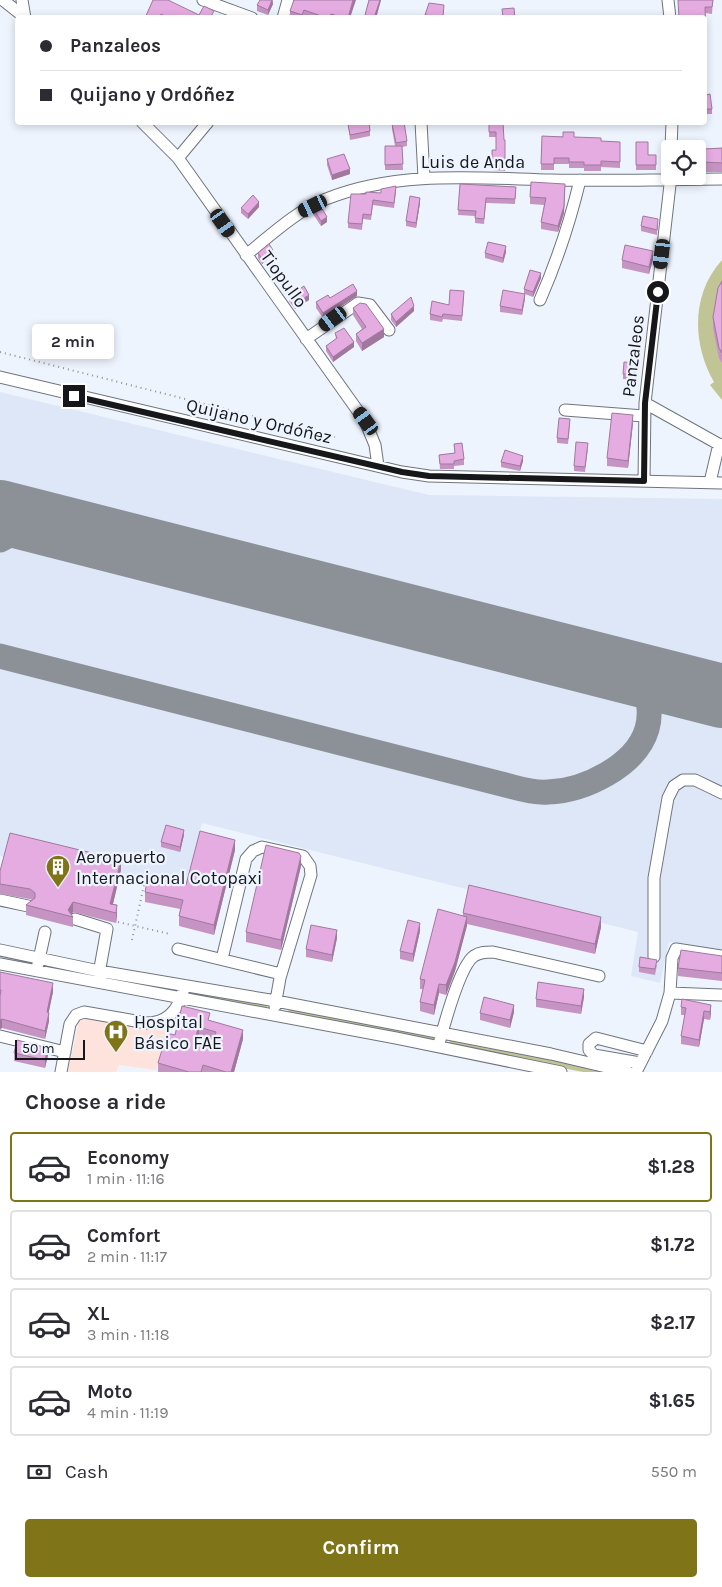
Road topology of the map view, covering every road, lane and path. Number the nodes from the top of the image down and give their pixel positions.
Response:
1 (3, 0) edge
2 (22, 0) edge
3 (203, 0) edge
4 (288, 0) edge
5 (668, 0) edge
6 (22, 15) edge
7 (24, 15) edge
8 (244, 15) edge
9 (284, 15) edge
10 (670, 15) edge
11 (145, 125) edge
12 (206, 125) edge
13 (420, 125) edge
14 (672, 125) edge
15 (671, 140) edge
16 (178, 158) junction
17 (424, 178) junction
18 (661, 178) edge
19 (706, 179) edge
20 (722, 179) edge
21 (580, 180) junction
22 (670, 185) edge
23 (246, 255) junction
24 (540, 300) dead end
25 (389, 330) dead end
26 (306, 339) junction
27 (0, 352) edge
28 (0, 377) edge
29 (645, 403) junction
30 (565, 410) dead end
31 (644, 416) junction
32 (335, 437) dead end
33 (720, 445) edge
34 (378, 466) junction
35 (644, 481) junction
36 (716, 482) edge
37 (722, 793) edge
38 (144, 885) edge
39 (0, 900) edge
40 (28, 906) edge
41 (75, 918) edge
42 (118, 922) edge
43 (135, 926) junction
44 (45, 932) dead end
45 (170, 934) dead end
46 (132, 940) dead end
47 (178, 948) dead end
48 (0, 950) edge
49 (722, 956) edge
50 (654, 957) edge
51 (40, 958) junction
52 (222, 959) junction
53 (0, 964) edge
54 (37, 971) junction
55 (282, 974) junction
56 (600, 976) dead end
57 (98, 977) junction
58 (185, 986) junction
59 (670, 993) junction
60 (721, 995) edge
61 (181, 998) junction
62 (276, 1001) junction
63 (273, 1015) junction
64 (442, 1033) junction
65 (0, 1036) edge
66 (439, 1046) junction
67 (647, 1050) junction
68 (65, 1052) junction
69 (638, 1068) edge
70 (61, 1072) edge
71 (561, 1072) edge
72 (628, 1072) edge

1 - 6 street
2 - 7 street
3 - 8 street
4 - 9 street
5 - 10 street
11 - 16 street, Tiopullo
12 - 16 street
13 - 17 street
14 - 15 street
16 - 23 street, Tiopullo
17 - 21 street, Luis de Anda
17 - 23 street, Luis de Anda
18 - 21 street, Luis de Anda
19 - 20 street, Luis de Anda
21 - 24 street
22 - 29 street, Panzaleos
23 - 26 street, Tiopullo
25 - 26 street
26 - 34 street, Tiopullo
27 - 32 path
28 - 34 street, Quijano y Ordóñez
29 - 31 street, Panzaleos
29 - 33 street
30 - 31 street
31 - 35 street, Panzaleos
33 - 36 street
34 - 35 street, Quijano y Ordóñez
35 - 36 street, Quijano y Ordóñez
37 - 50 street
38 - 43 path
39 - 40 street
41 - 57 street
42 - 43 path
43 - 45 path
43 - 46 path
44 - 51 street
47 - 52 street
48 - 51 street
49 - 59 street
51 - 54 street
51 - 57 street
52 - 55 street
52 - 55 street
53 - 54 street
54 - 57 street
55 - 62 street
56 - 64 street
57 - 58 street
57 - 61 street
58 - 61 street
58 - 62 street
59 - 60 street
59 - 67 street
61 - 63 street
61 - 68 street
62 - 63 street
62 - 64 street
63 - 66 street
64 - 66 street
64 - 72 street
65 - 68 street
66 - 71 street
67 - 69 street
67 - 69 street
68 - 70 street

